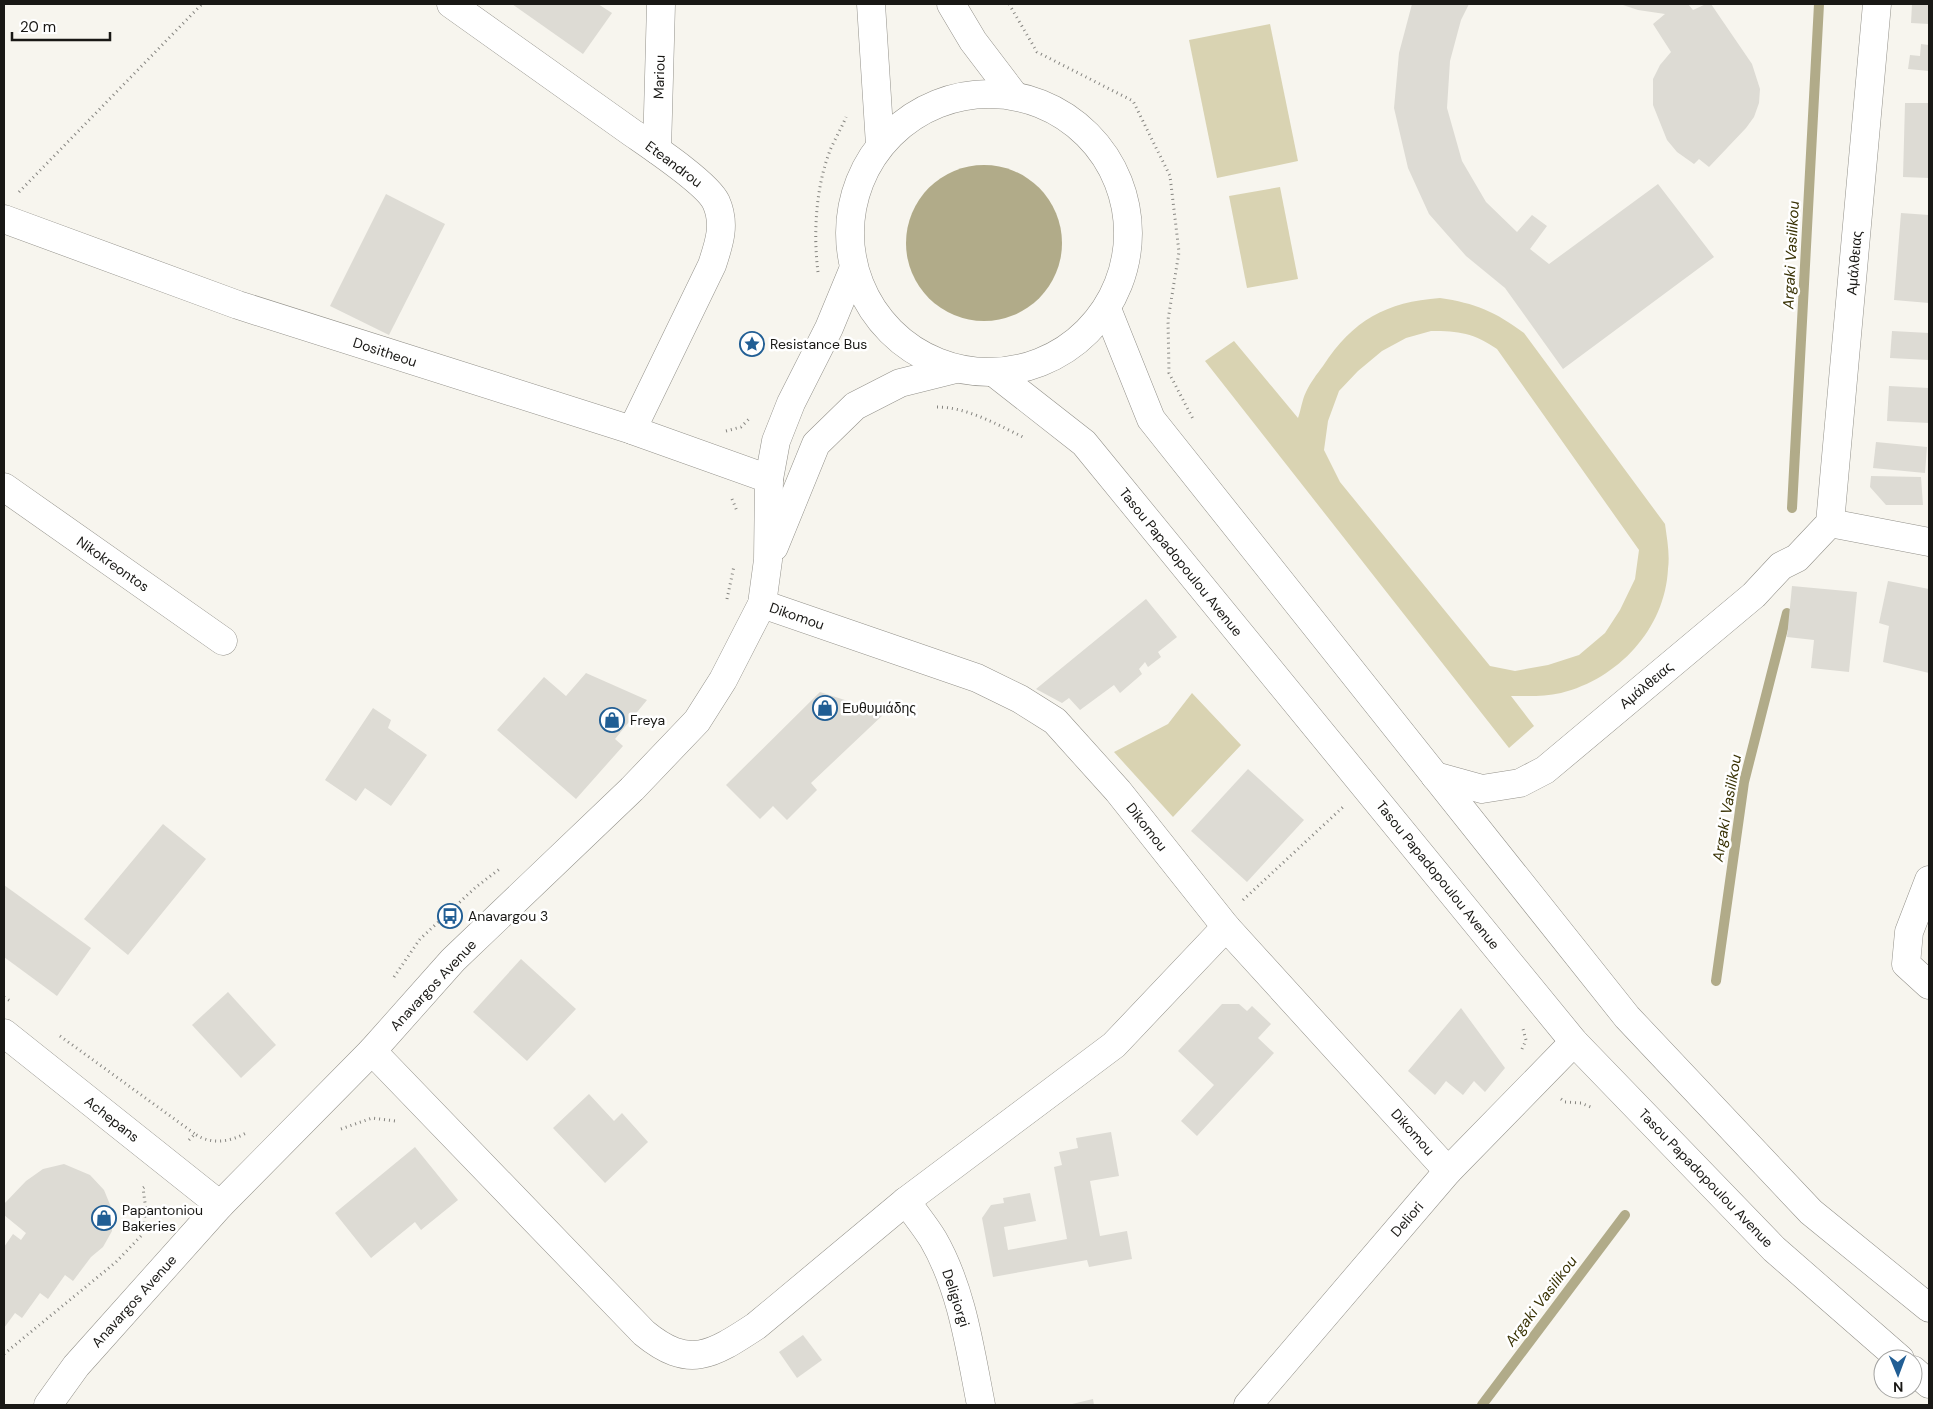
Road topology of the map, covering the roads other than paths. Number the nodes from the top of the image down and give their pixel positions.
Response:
1 (451, 4) edge
2 (661, 4) edge
3 (871, 4) edge
4 (951, 4) edge
5 (1877, 4) edge
6 (1014, 95) junction
7 (880, 145) junction
8 (657, 150) junction
9 (10, 207) edge
10 (853, 270) junction
11 (1107, 309) junction
12 (956, 369) junction
13 (996, 374) junction
14 (632, 430) junction
15 (769, 479) junction
16 (4, 487) edge
17 (1830, 523) junction
18 (1929, 542) edge
19 (768, 560) junction
20 (762, 604) junction
21 (223, 641) dead end
22 (1435, 776) junction
23 (1929, 880) edge
24 (1224, 925) junction
25 (1929, 985) edge
26 (4, 1033) edge
27 (1574, 1042) junction
28 (372, 1051) junction
29 (1448, 1170) junction
30 (906, 1201) junction
31 (220, 1205) junction
32 (1929, 1308) edge
33 (1889, 1349) edge
34 (48, 1405) edge
35 (982, 1405) edge
36 (1248, 1405) edge

1 - 8 main road, Eteandrou
2 - 8 main road, Mariou
3 - 7 main road
4 - 6 main road
5 - 17 main road, Αμάλθειας
6 - 7 main road
6 - 11 main road
7 - 10 main road
8 - 14 main road, Eteandrou
9 - 14 main road, Dositheou
10 - 12 main road
10 - 15 main road, Anavargos Avenue
11 - 13 main road
11 - 22 main road
12 - 13 main road
12 - 19 main road, Anavargos Avenue
13 - 27 main road, Tasou Papadopoulou Avenue
14 - 15 main road, Dositheou
15 - 19 main road, Anavargos Avenue
16 - 21 main road, Nikokreontos
17 - 18 main road
17 - 22 main road, Αμάλθειας
19 - 20 main road, Anavargos Avenue
20 - 24 main road, Dikomou
20 - 28 main road, Anavargos Avenue
22 - 32 main road
23 - 25 main road
24 - 29 main road, Dikomou
24 - 30 main road
26 - 31 main road, Achepans
27 - 29 main road, Deliori
27 - 33 main road, Tasou Papadopoulou Avenue
28 - 30 main road
28 - 31 main road, Anavargos Avenue
29 - 36 main road, Deliori
30 - 35 main road, Deligiorgi
31 - 34 main road, Anavargos Avenue

